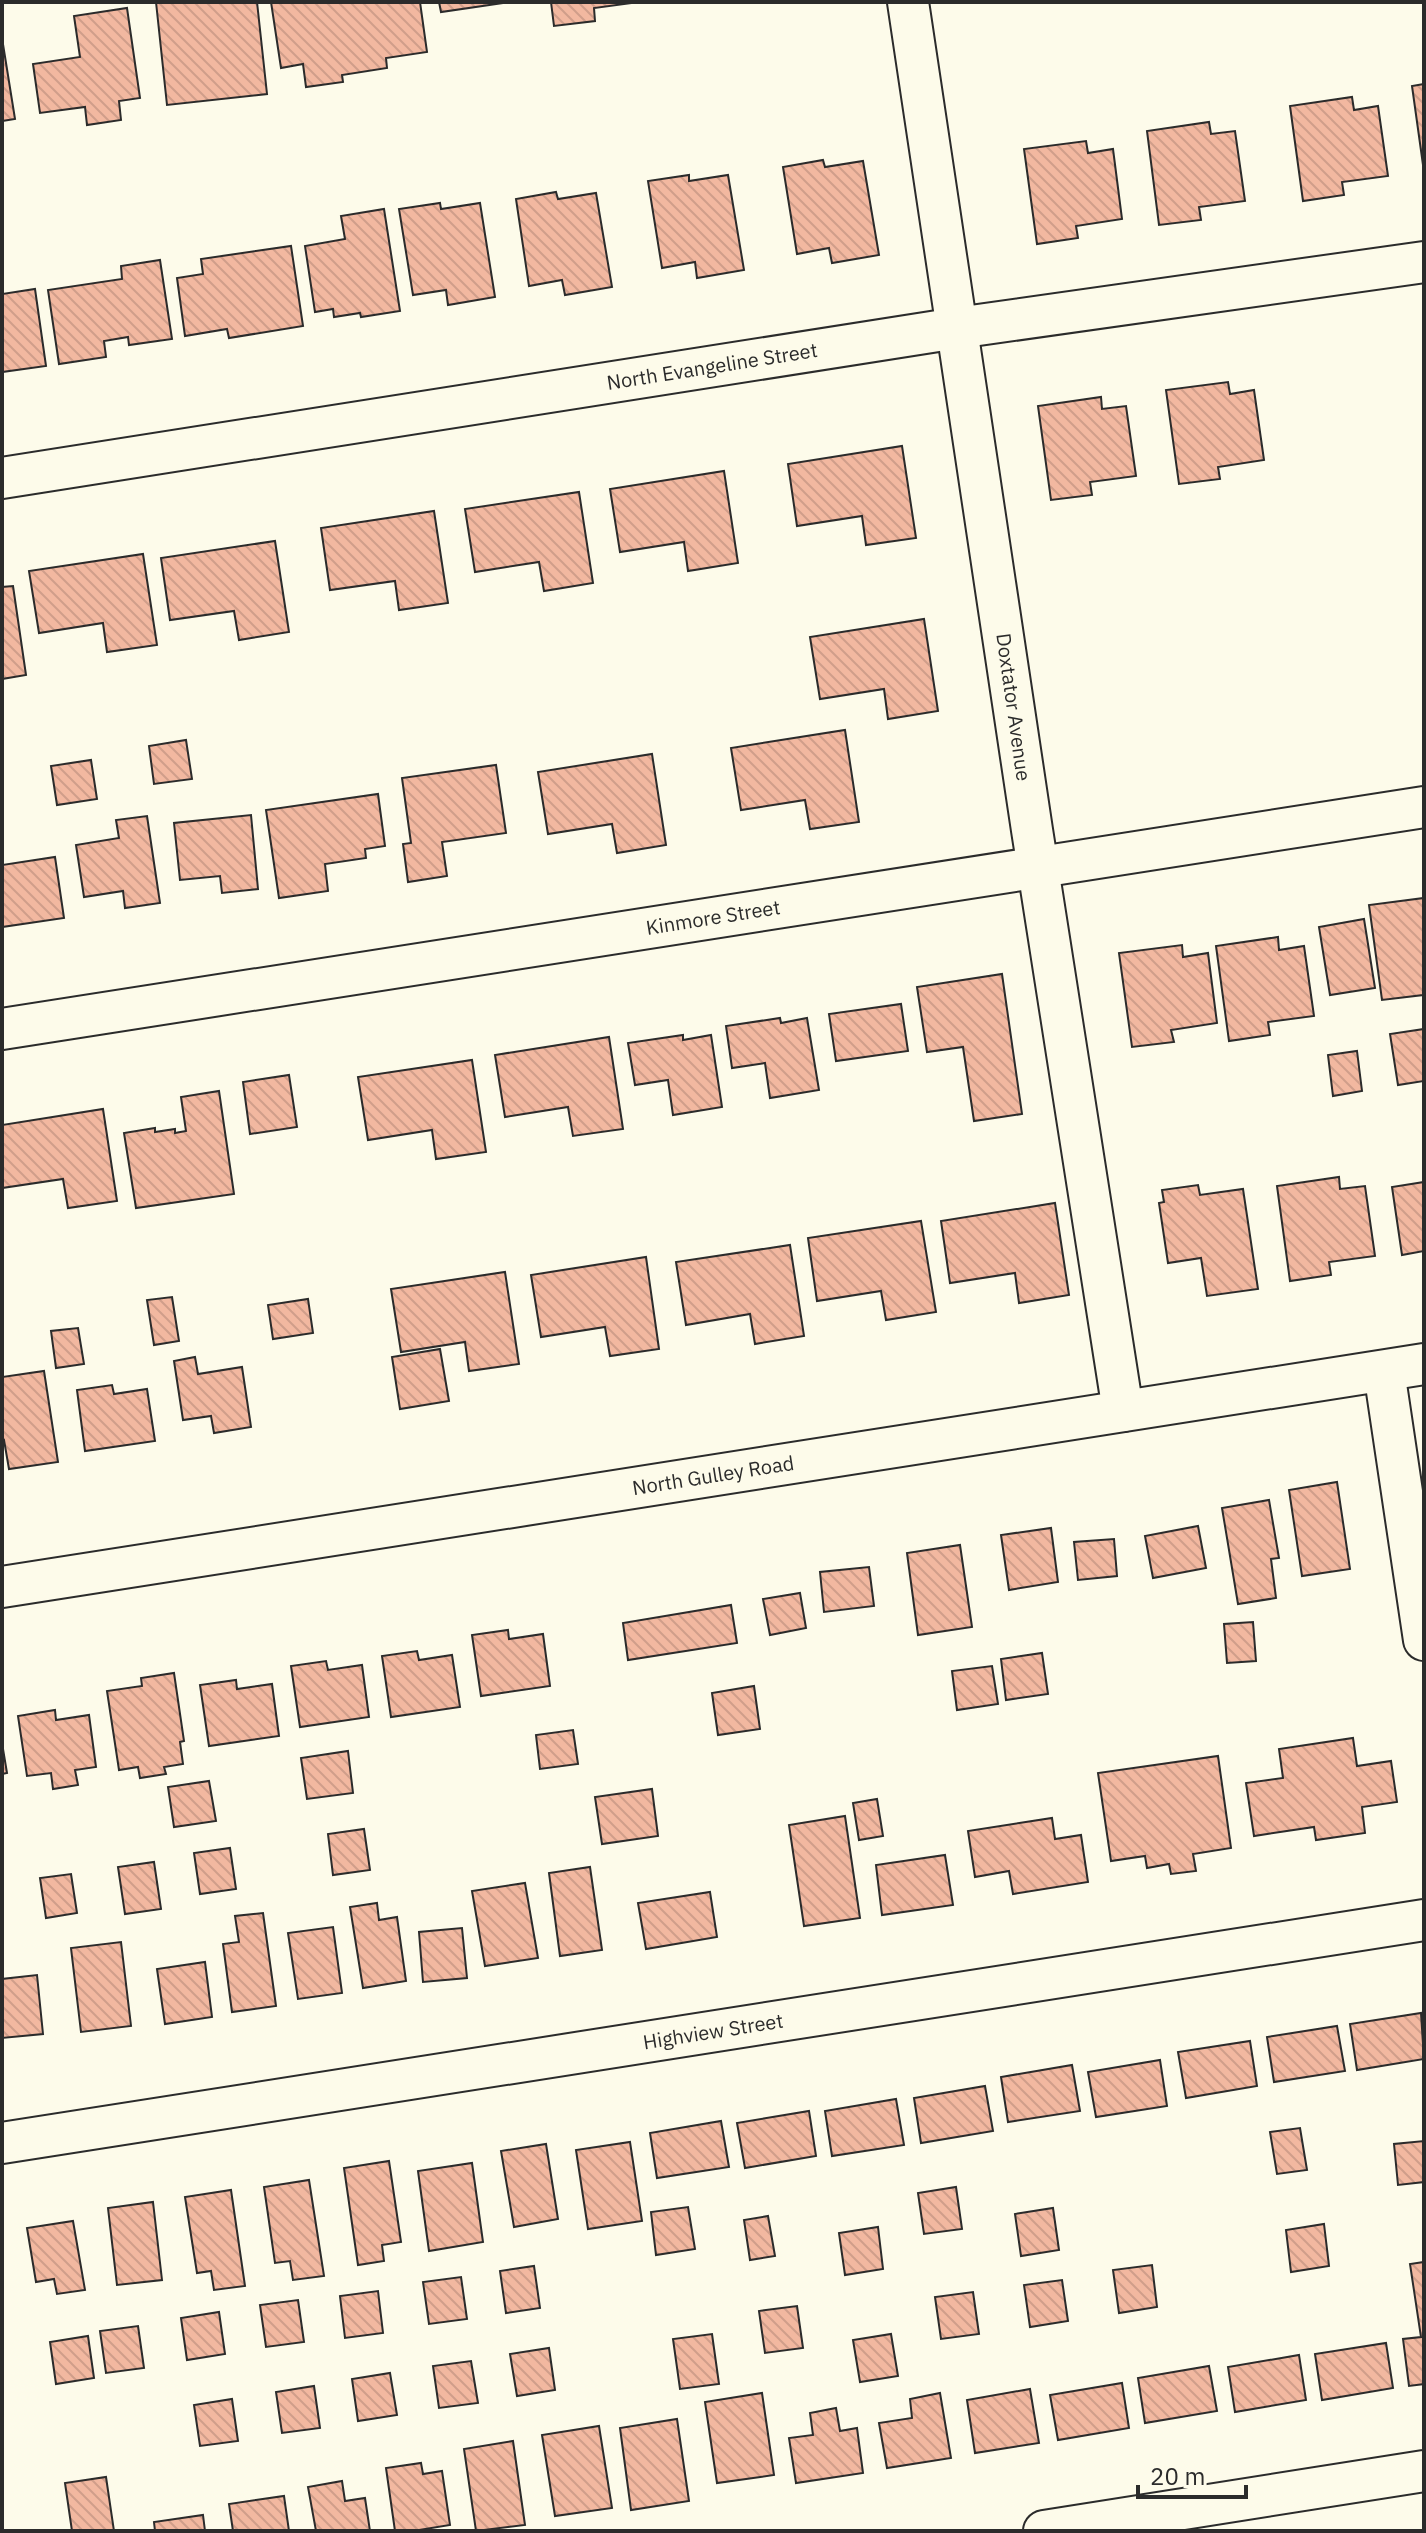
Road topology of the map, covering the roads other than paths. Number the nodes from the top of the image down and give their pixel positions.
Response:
1 (908, 2) edge
2 (1424, 262) edge
3 (957, 328) junction
4 (2, 478) edge
5 (1424, 807) edge
6 (1038, 866) junction
7 (2, 1029) edge
8 (1424, 1364) edge
9 (1384, 1371) junction
10 (1123, 1411) junction
11 (2, 1587) edge
12 (1424, 1640) edge
13 (1424, 1920) edge
14 (2, 2143) edge
15 (1424, 2471) edge
16 (1044, 2531) edge

1 - 3 street, Doxtator Avenue
2 - 3 street, North Evangeline Street
3 - 4 street, North Evangeline Street
3 - 6 street, Doxtator Avenue
5 - 6 street, Kinmore Street
6 - 7 street, Kinmore Street
6 - 10 street, Doxtator Avenue
8 - 9 street, North Gulley Road
9 - 10 street, North Gulley Road
9 - 12 street
10 - 11 street, North Gulley Road
13 - 14 street, Highview Street
15 - 16 street

